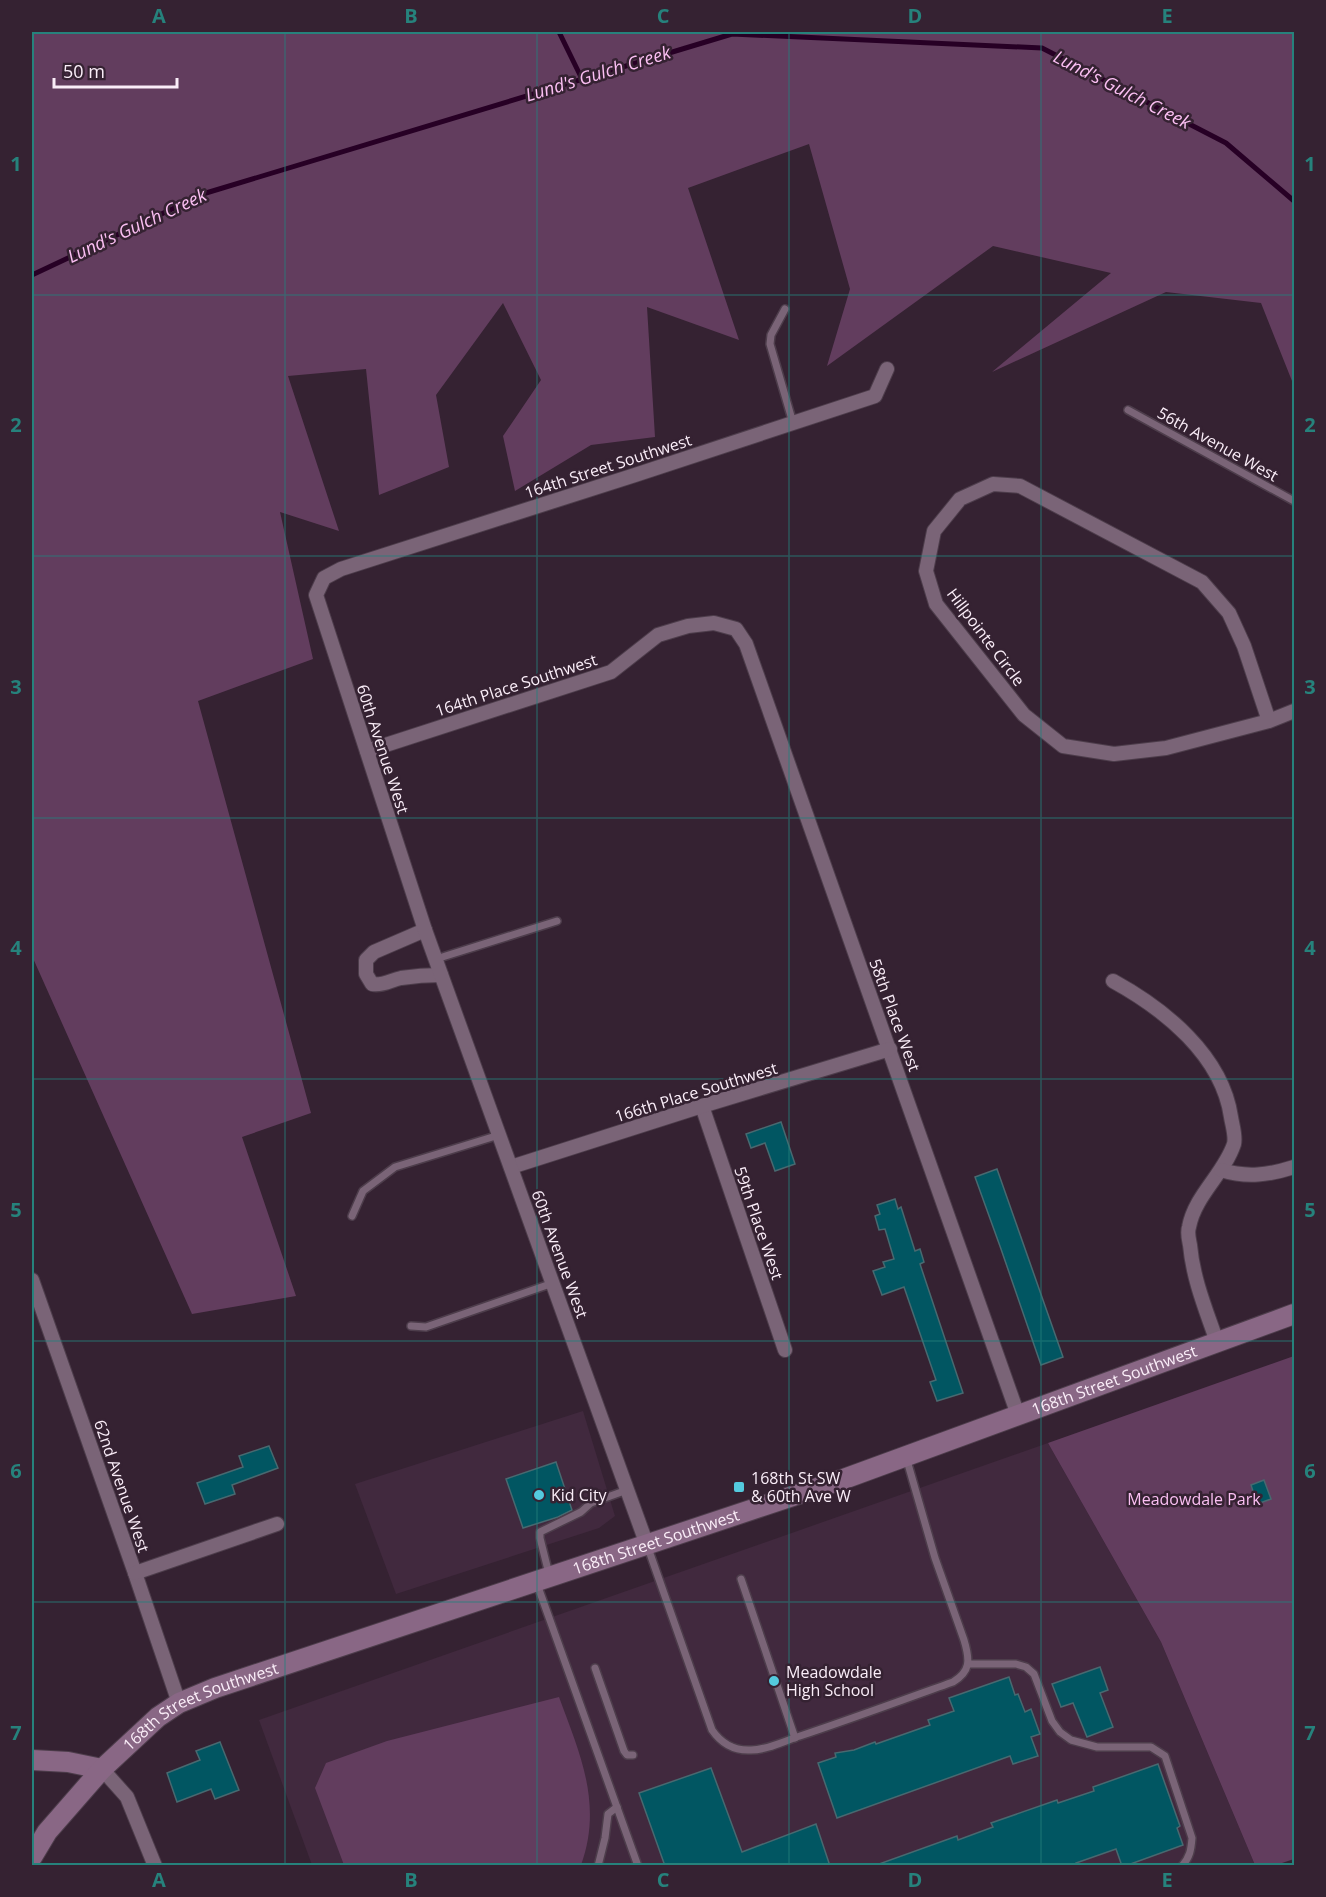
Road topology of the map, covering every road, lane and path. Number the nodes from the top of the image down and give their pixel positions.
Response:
1 (785, 309) dead end
2 (887, 369) dead end
3 (1128, 410) dead end
4 (793, 423) junction
5 (1294, 501) edge
6 (324, 578) joint
7 (736, 629) joint
8 (1294, 711) edge
9 (1269, 721) junction
10 (367, 751) junction
11 (557, 921) dead end
12 (425, 930) junction
13 (436, 959) junction
14 (441, 975) junction
15 (1113, 981) dead end
16 (890, 1049) junction
17 (702, 1106) junction
18 (499, 1135) junction
19 (511, 1167) junction
20 (1294, 1167) edge
21 (1221, 1170) junction
22 (352, 1216) dead end
23 (32, 1280) edge
24 (553, 1283) junction
25 (1294, 1314) edge
26 (411, 1326) dead end
27 (1217, 1342) junction
28 (785, 1350) dead end
29 (1018, 1414) junction
30 (906, 1457) junction
31 (627, 1490) junction
32 (277, 1524) dead end
33 (647, 1545) junction
34 (135, 1573) junction
35 (543, 1579) junction
36 (741, 1579) dead end
37 (968, 1664) junction
38 (595, 1668) dead end
39 (179, 1703) junction
40 (795, 1738) junction
41 (633, 1755) dead end
42 (32, 1760) edge
43 (102, 1769) junction
44 (617, 1807) junction
45 (32, 1857) edge
46 (155, 1866) edge
47 (598, 1866) edge
48 (638, 1866) edge
49 (1182, 1866) edge

1 - 4 lane
2 - 4 street, 164th Street Southwest
3 - 5 lane, 56th Avenue West
4 - 6 street, 164th Street Southwest
6 - 10 street, 60th Avenue West
7 - 10 street, 164th Place Southwest
7 - 16 street, 58th Place West
8 - 9 street, Hillpointe Circle
9 - 9 street, Hillpointe Circle
10 - 12 street, 60th Avenue West
11 - 13 lane
12 - 13 street, 60th Avenue West
12 - 14 street
13 - 14 street, 60th Avenue West
14 - 18 street, 60th Avenue West
15 - 21 street
16 - 17 street, 166th Place Southwest
16 - 29 street, 58th Place West
17 - 19 street, 166th Place Southwest
17 - 28 street, 59th Place West
18 - 19 street, 60th Avenue West
18 - 22 lane
19 - 24 street, 60th Avenue West
20 - 21 street
21 - 27 street
23 - 34 street, 62nd Avenue West
24 - 26 lane
24 - 31 street, 60th Avenue West
25 - 27 main road, 168th Street Southwest
27 - 29 main road, 168th Street Southwest
29 - 30 main road, 168th Street Southwest
30 - 33 main road, 168th Street Southwest
30 - 37 lane
31 - 33 street, 60th Avenue West
31 - 35 lane
32 - 34 street
33 - 35 main road, 168th Street Southwest
33 - 40 lane
34 - 39 street, 62nd Avenue West
35 - 39 main road, 168th Street Southwest
35 - 44 lane
36 - 40 lane
37 - 40 lane
37 - 49 lane
38 - 41 lane
39 - 43 main road, 168th Street Southwest
42 - 43 main road
43 - 45 main road, 168th Street Southwest
43 - 46 street
44 - 47 lane
44 - 48 lane

